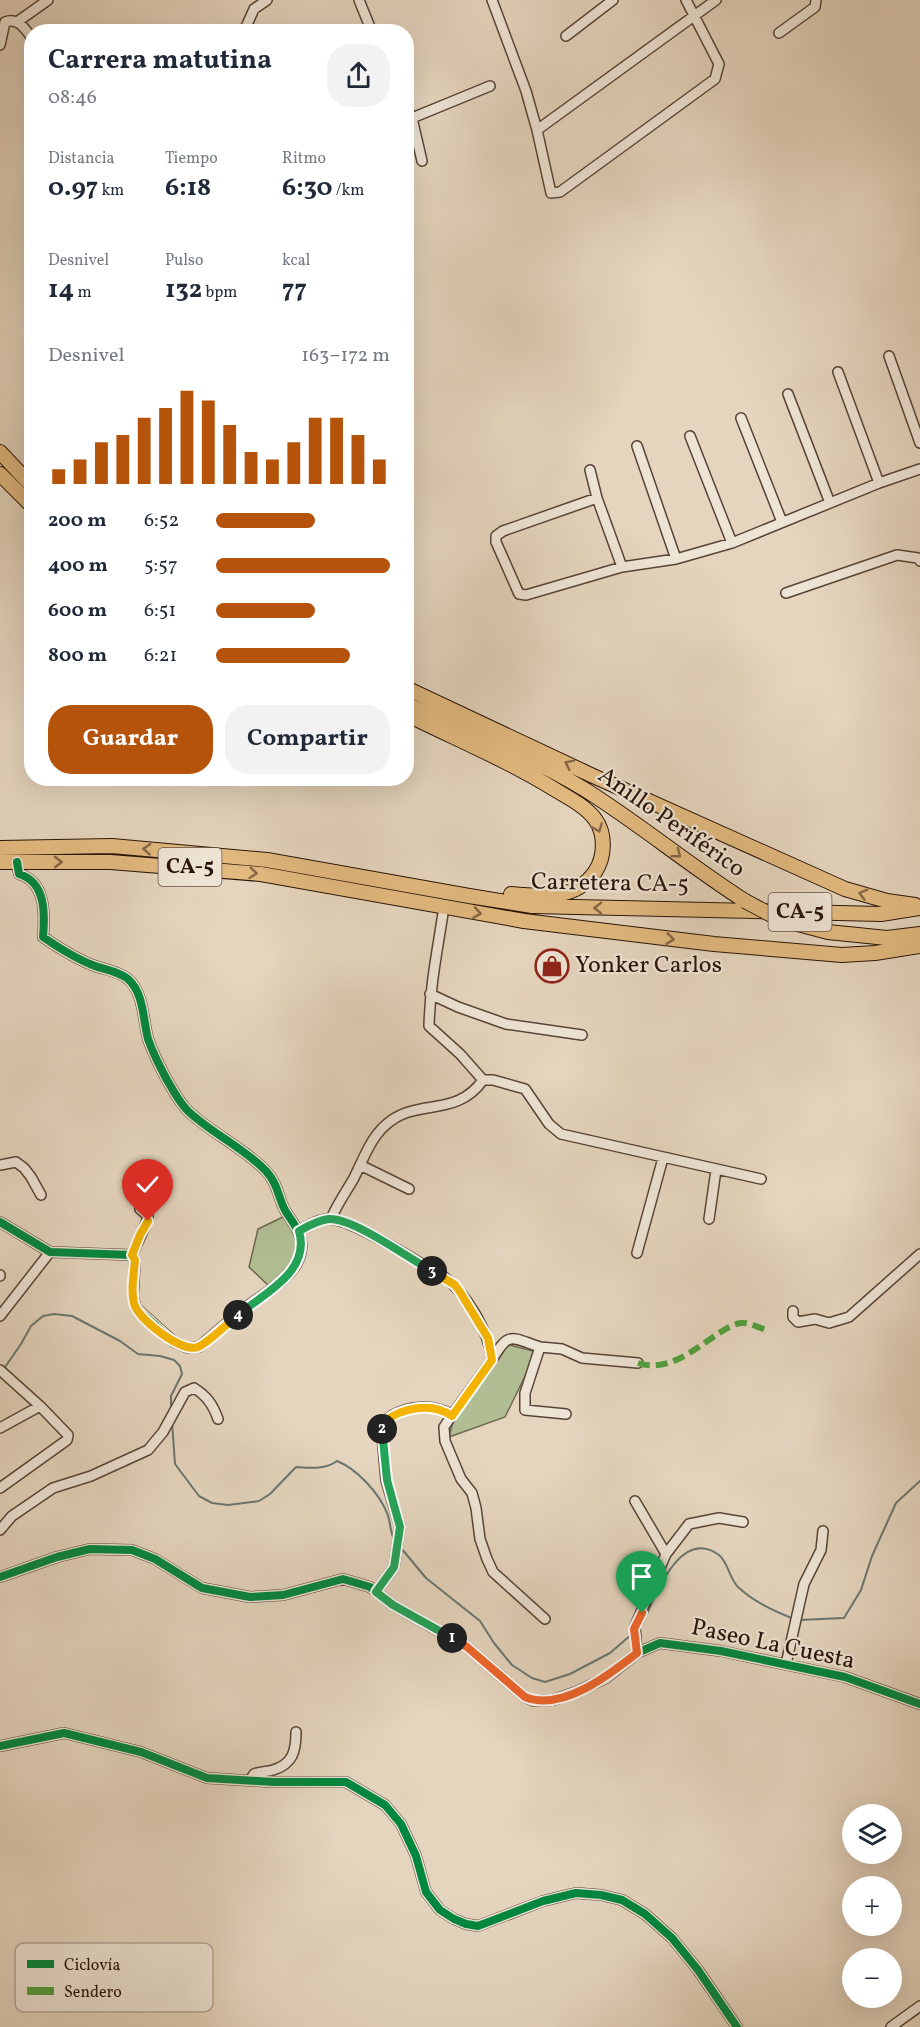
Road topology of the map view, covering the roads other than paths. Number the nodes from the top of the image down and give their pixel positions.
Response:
1 (48, 0) edge
2 (267, 0) edge
3 (359, 0) edge
4 (492, 0) edge
5 (613, 0) edge
6 (686, 0) edge
7 (716, 0) edge
8 (816, 0) edge
9 (694, 16) junction
10 (17, 22) junction
11 (247, 24) edge
12 (369, 24) edge
13 (24, 29) edge
14 (780, 33) dead end
15 (566, 36) dead end
16 (0, 45) edge
17 (490, 86) dead end
18 (414, 117) edge
19 (414, 127) edge
20 (537, 130) junction
21 (422, 161) dead end
22 (890, 356) dead end
23 (838, 372) dead end
24 (788, 394) dead end
25 (741, 418) dead end
26 (690, 436) dead end
27 (920, 443) edge
28 (637, 447) dead end
29 (0, 452) edge
30 (920, 469) edge
31 (590, 470) dead end
32 (0, 474) edge
33 (24, 478) edge
34 (879, 483) junction
35 (24, 498) edge
36 (597, 498) junction
37 (830, 503) junction
38 (782, 522) junction
39 (732, 543) junction
40 (676, 559) junction
41 (920, 561) edge
42 (622, 567) junction
43 (786, 593) dead end
44 (414, 692) edge
45 (414, 708) edge
46 (414, 718) edge
47 (0, 848) edge
48 (0, 862) edge
49 (17, 862) junction
50 (372, 879) junction
51 (444, 907) junction
52 (920, 907) edge
53 (920, 934) edge
54 (920, 946) edge
55 (430, 994) junction
56 (582, 1035) dead end
57 (483, 1080) junction
58 (663, 1158) junction
59 (0, 1165) edge
60 (360, 1165) junction
61 (716, 1170) junction
62 (761, 1179) dead end
63 (409, 1189) dead end
64 (41, 1195) dead end
65 (140, 1209) dead end
66 (331, 1219) junction
67 (709, 1219) dead end
68 (0, 1222) edge
69 (299, 1231) junction
70 (50, 1252) junction
71 (637, 1253) dead end
72 (920, 1254) edge
73 (132, 1255) junction
74 (793, 1311) dead end
75 (0, 1316) edge
76 (540, 1347) junction
77 (492, 1360) junction
78 (638, 1363) dead end
79 (0, 1370) edge
80 (40, 1406) junction
81 (566, 1414) dead end
82 (452, 1416) junction
83 (218, 1419) dead end
84 (0, 1428) edge
85 (0, 1488) edge
86 (635, 1501) dead end
87 (744, 1522) dead end
88 (0, 1530) edge
89 (823, 1531) dead end
90 (666, 1554) junction
91 (0, 1577) edge
92 (376, 1592) junction
93 (545, 1619) dead end
94 (637, 1653) junction
95 (786, 1664) junction
96 (920, 1704) edge
97 (296, 1732) dead end
98 (0, 1746) edge
99 (250, 1780) junction
100 (920, 2006) edge
101 (737, 2027) edge
102 (891, 2027) edge

1 - 10 street
2 - 11 street
3 - 12 street
4 - 20 street
5 - 15 street
6 - 9 street
7 - 9 street
8 - 14 street
9 - 20 street
9 - 20 street
10 - 13 street
10 - 16 street
17 - 18 street
19 - 21 street
22 - 27 street
23 - 34 street
24 - 37 street
25 - 38 street
26 - 39 street
28 - 40 street
29 - 33 highway
30 - 34 street
31 - 36 street
32 - 35 highway
34 - 37 street
36 - 42 street
36 - 42 street
37 - 38 street
38 - 39 street
39 - 40 street
40 - 42 street
41 - 43 street
52 -> 44 highway, Anillo Periférico
45 -> 53 highway, Anillo Periférico, bridge
46 -> 50 highway
50 -> 47 highway, CA-5
48 - 49 highway, CA-5
49 -> 51 highway, Carretera CA-5 / CA-5
49 - 69 street
52 -> 50 highway, Carretera CA-5 / CA-5
51 -> 54 highway, Carretera CA-5 / CA-5
51 - 55 street
55 - 56 street
55 - 57 street
57 - 58 street
57 - 60 street
58 - 61 street
58 - 71 street
59 - 64 street
60 - 63 street
60 - 66 street
61 - 62 street
61 - 67 street
65 - 73 street
66 - 69 street
66 - 77 street
68 - 70 street
69 - 73 street
70 - 73 street
70 - 75 street
72 - 74 street
76 - 77 street
76 - 78 street
76 - 81 street
77 - 82 street
79 - 80 street
80 - 84 street
80 - 85 street
82 - 92 street
82 - 93 street
83 - 88 street
86 - 90 street
87 - 90 street
89 - 95 street
90 - 94 street
91 - 92 street, Paseo La Cuesta
92 - 94 street, Paseo La Cuesta
94 - 95 street, Paseo La Cuesta
95 - 96 street, Paseo La Cuesta
97 - 99 street
98 - 99 street
99 - 101 street
100 - 102 street

